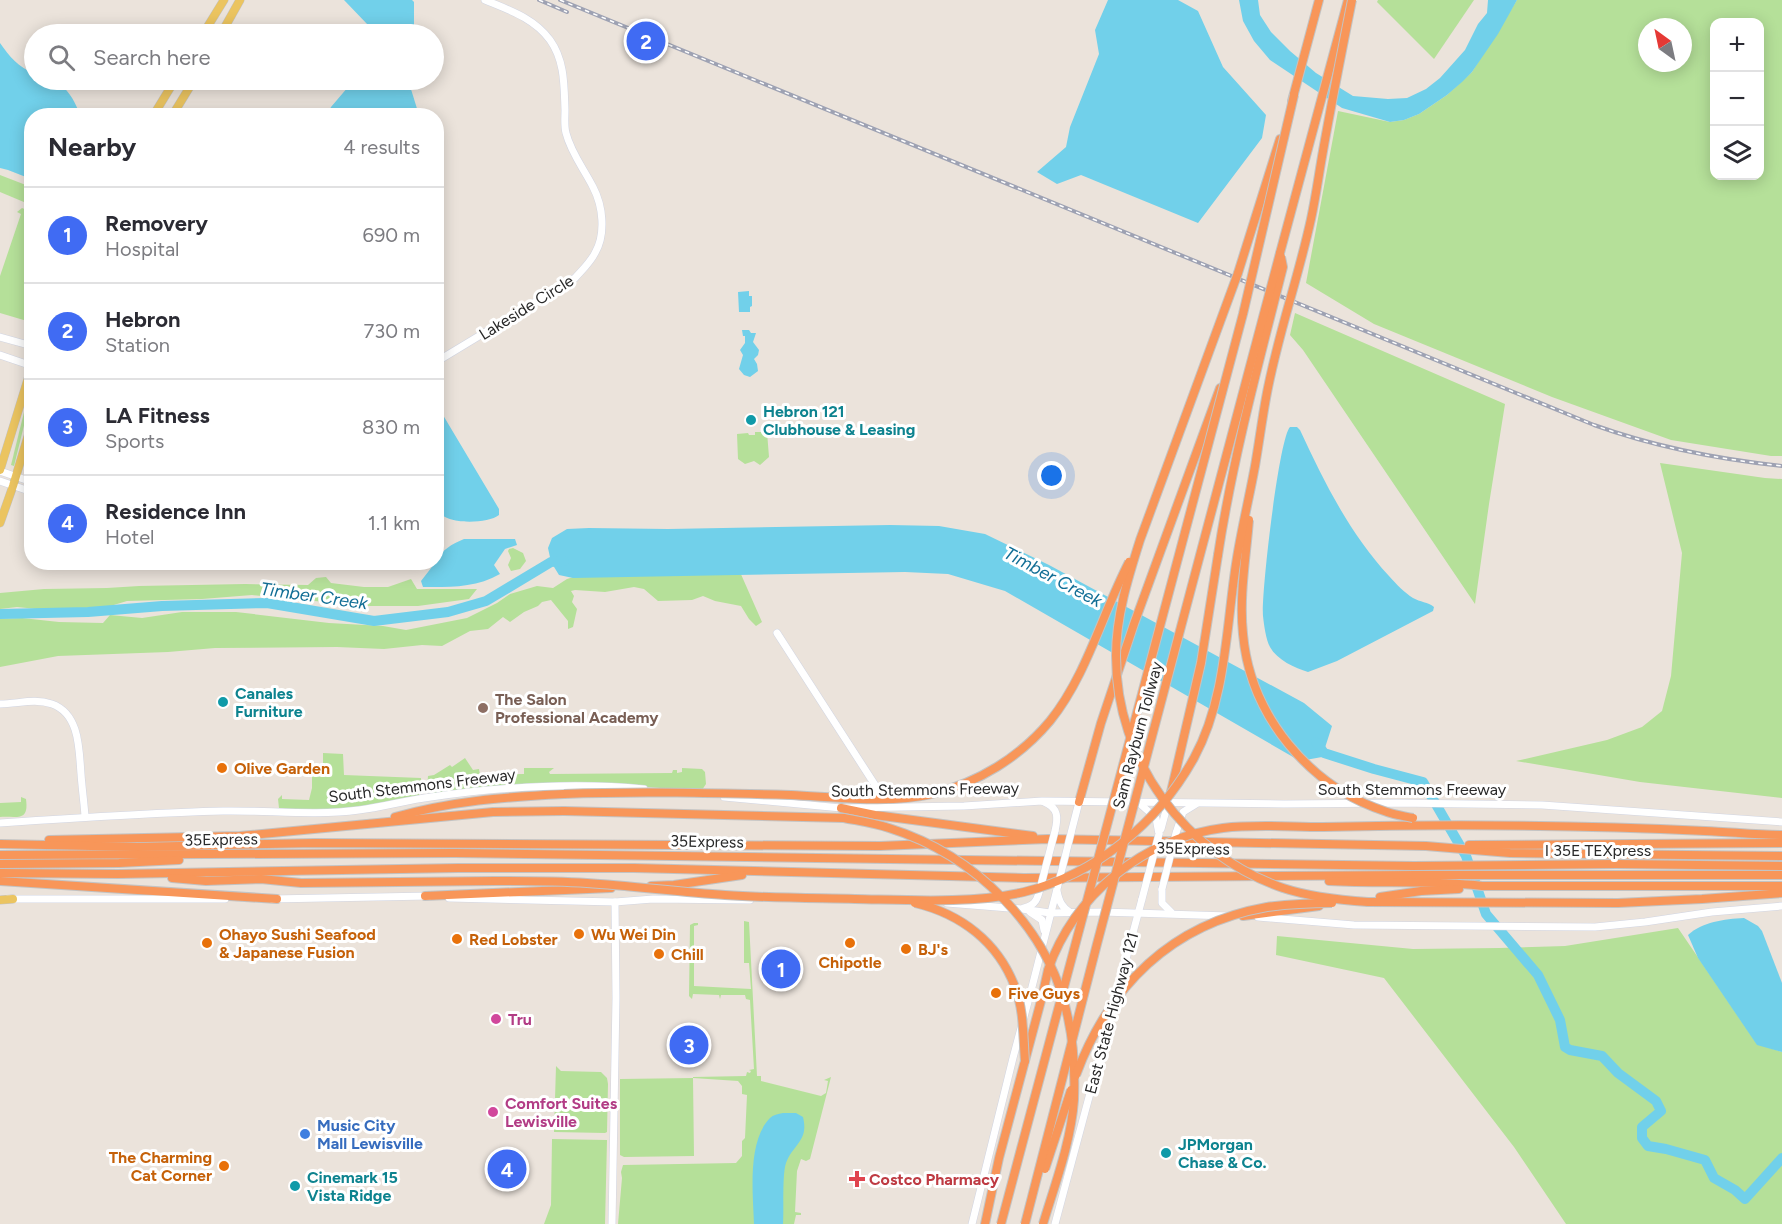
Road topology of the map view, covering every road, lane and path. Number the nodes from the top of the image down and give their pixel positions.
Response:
1 (224, 0) edge
2 (240, 0) edge
3 (485, 0) edge
4 (1319, 0) edge
5 (1348, 0) edge
6 (1352, 0) edge
7 (209, 24) edge
8 (226, 24) edge
9 (168, 90) edge
10 (171, 90) edge
11 (188, 90) edge
12 (1294, 95) junction
13 (184, 96) junction
14 (158, 108) edge
15 (177, 108) edge
16 (1280, 253) junction
17 (0, 337) edge
18 (24, 344) edge
19 (1233, 351) junction
20 (0, 355) edge
21 (444, 357) edge
22 (24, 363) edge
23 (24, 392) edge
24 (24, 448) edge
25 (1255, 466) junction
26 (0, 471) edge
27 (15, 477) junction
28 (24, 480) edge
29 (0, 481) edge
30 (13, 486) junction
31 (24, 489) edge
32 (0, 523) edge
33 (1140, 540) junction
34 (777, 633) dead end
35 (0, 704) edge
36 (1042, 801) junction
37 (1079, 802) junction
38 (1139, 803) junction
39 (1168, 803) junction
40 (1198, 804) junction
41 (889, 807) junction
42 (841, 808) junction
43 (85, 816) junction
44 (1782, 822) edge
45 (371, 823) junction
46 (0, 824) edge
47 (1455, 824) junction
48 (1159, 834) junction
49 (1782, 835) edge
50 (1048, 839) junction
51 (1776, 840) edge
52 (0, 843) edge
53 (1509, 848) junction
54 (0, 855) edge
55 (226, 855) junction
56 (1782, 856) edge
57 (0, 864) edge
58 (1414, 866) joint
59 (1514, 871) junction
60 (1777, 871) edge
61 (766, 872) junction
62 (0, 873) edge
63 (118, 874) junction
64 (0, 881) edge
65 (1419, 883) junction
66 (1782, 886) edge
67 (1057, 887) junction
68 (1776, 891) edge
69 (425, 896) junction
70 (0, 899) edge
71 (13, 899) joint
72 (277, 900) junction
73 (903, 900) junction
74 (615, 902) junction
75 (1368, 902) junction
76 (1782, 906) edge
77 (1022, 909) junction
78 (1050, 913) junction
79 (1072, 913) junction
80 (1138, 913) junction
81 (1172, 913) junction
82 (1240, 916) junction
83 (1044, 937) junction
84 (1024, 1061) junction
85 (612, 1224) edge
86 (972, 1224) edge
87 (986, 1224) edge
88 (1001, 1224) edge
89 (1026, 1224) edge
90 (1043, 1224) edge
91 (1055, 1224) edge

1 - 7 main road
2 - 8 main road
3 - 21 main road, Lakeside Circle
4 - 12 highway
5 - 16 highway
6 - 25 highway, bridge
9 - 14 main road
10 - 13 main road
11 - 13 main road
12 - 19 highway, bridge
12 - 33 highway, bridge
13 - 15 main road
16 - 39 highway, bridge
16 - 89 highway, Sam Rayburn Tollway, bridge
17 - 18 main road
19 - 37 highway, bridge
19 - 88 highway, Sam Rayburn Tollway, bridge
20 - 22 main road
23 - 26 main road
24 - 27 main road
25 - 47 highway, bridge
25 - 73 highway, bridge
26 - 27 main road
27 - 28 main road
27 - 30 main road
29 - 30 main road
30 - 31 main road
30 - 32 main road
33 - 45 highway, bridge
33 - 75 highway, bridge
34 - 41 main road
35 - 43 main road
36 - 37 main road, South Stemmons Freeway
36 - 41 main road, South Stemmons Freeway
36 - 77 main road, bridge
37 - 38 main road, South Stemmons Freeway
37 - 67 main road, bridge
38 - 39 main road, South Stemmons Freeway
38 - 48 main road
39 - 40 main road, South Stemmons Freeway
39 - 48 main road, East State Highway 121
40 - 44 main road, South Stemmons Freeway
40 - 81 main road, bridge
41 - 42 main road, South Stemmons Freeway
42 - 43 main road, South Stemmons Freeway
42 - 50 highway
43 - 46 main road, South Stemmons Freeway
45 - 52 highway
45 - 90 highway, bridge
47 - 51 highway
47 - 84 highway, bridge
48 - 80 main road, East State Highway 121, bridge
49 - 51 highway
50 - 52 highway
50 - 53 highway
51 - 53 highway
53 - 56 highway
54 - 55 highway, 35Express
55 - 57 highway
55 - 58 highway, 35Express
58 - 59 highway, I 35E TEXpress
59 - 60 highway
59 - 60 highway, I 35E TEXpress
59 - 65 highway
61 - 63 highway
61 - 65 highway
61 - 69 highway
62 - 63 highway
63 - 73 highway, bridge
64 - 72 highway
65 - 68 highway
65 - 82 highway
66 - 68 highway
67 - 78 main road
67 - 79 main road
68 - 75 highway
69 - 72 main road
69 - 74 main road
70 - 71 main road
71 - 72 main road
73 - 84 highway, bridge
74 - 77 main road
74 - 85 main road
75 - 89 highway, bridge
76 - 82 main road
77 - 78 main road
77 - 83 main road
78 - 79 main road
78 - 83 main road
79 - 80 main road
80 - 81 main road
80 - 91 main road, East State Highway 121
81 - 82 main road
83 - 86 main road
84 - 87 highway

